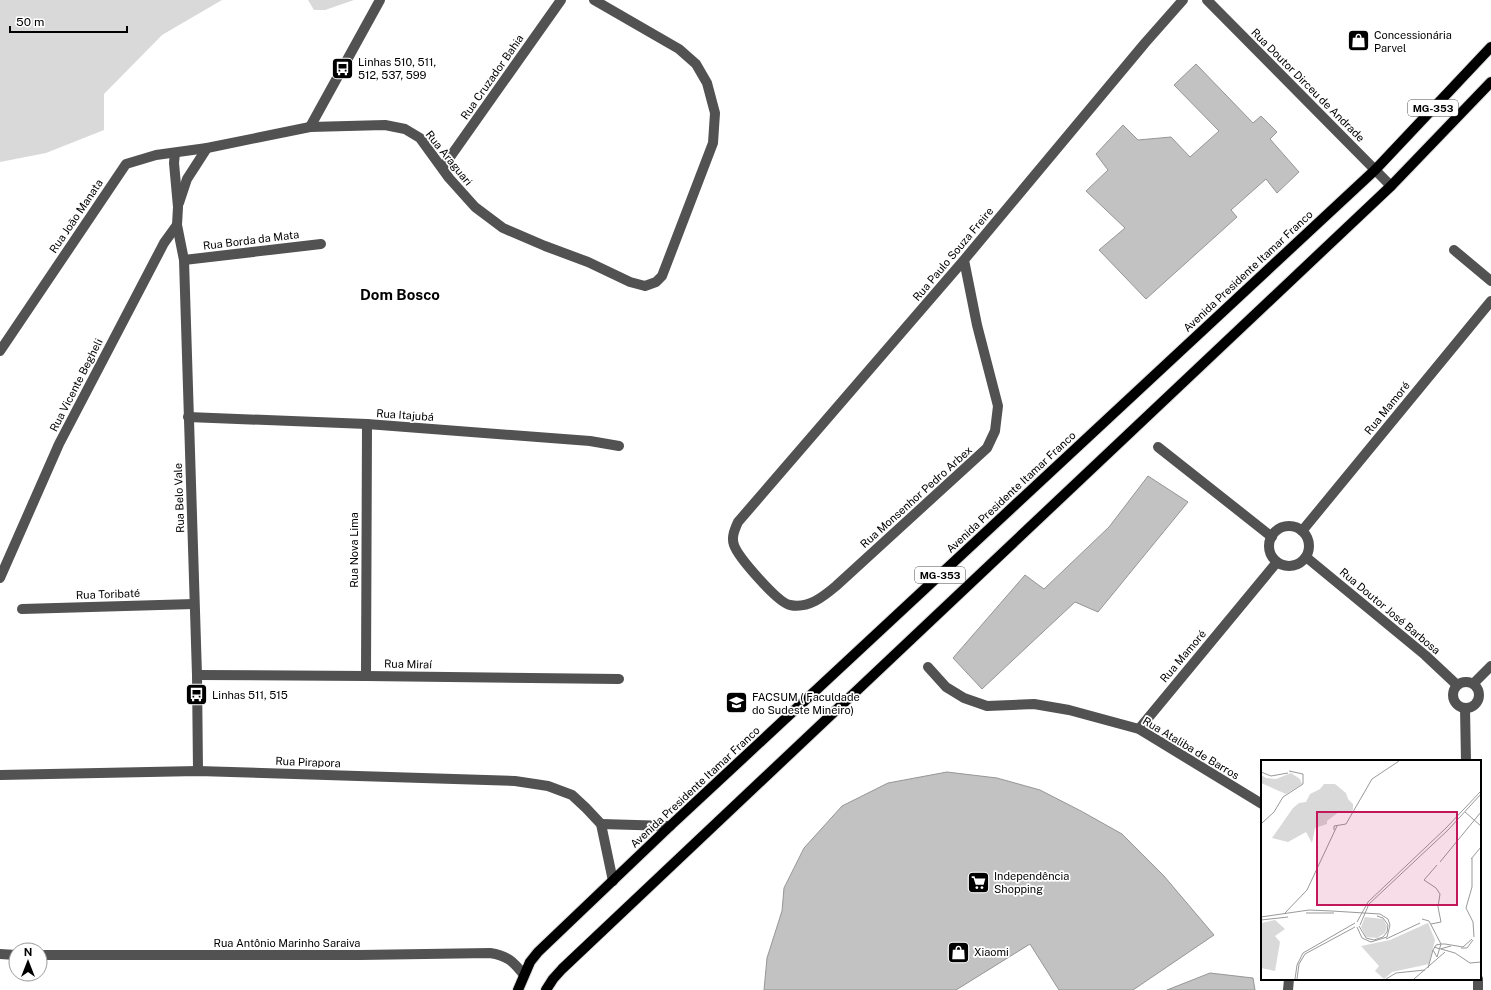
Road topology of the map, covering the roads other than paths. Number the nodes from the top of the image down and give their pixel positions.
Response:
1 (380, 0) edge
2 (561, 0) edge
3 (594, 0) edge
4 (1183, 0) edge
5 (1208, 0) edge
6 (1491, 46) edge
7 (1491, 82) edge
8 (310, 127) junction
9 (207, 148) junction
10 (175, 153) junction
11 (443, 168) junction
12 (1375, 170) junction
13 (1391, 186) junction
14 (178, 207) junction
15 (177, 224) junction
16 (321, 244) dead end
17 (1454, 250) dead end
18 (184, 260) junction
19 (964, 260) junction
20 (1491, 281) edge
21 (1491, 301) edge
22 (0, 351) edge
23 (188, 417) junction
24 (367, 424) junction
25 (619, 446) dead end
26 (1158, 447) dead end
27 (738, 522) joint
28 (1302, 531) junction
29 (1272, 537) junction
30 (1306, 557) junction
31 (1278, 562) junction
32 (0, 578) edge
33 (194, 604) junction
34 (22, 609) dead end
35 (928, 666) dead end
36 (1491, 666) edge
37 (197, 675) junction
38 (366, 676) junction
39 (619, 679) dead end
40 (1474, 683) junction
41 (1457, 685) junction
42 (1465, 708) junction
43 (1139, 728) junction
44 (1466, 760) edge
45 (198, 771) junction
46 (0, 775) edge
47 (1261, 803) edge
48 (601, 824) junction
49 (670, 826) junction
50 (613, 881) junction
51 (48, 955) edge
52 (524, 975) junction
53 (1289, 980) edge
54 (518, 990) edge
55 (546, 990) edge
56 (1288, 990) edge

1 - 8 street
2 - 11 street, Rua Cruzador Bahia
3 - 11 street, Rua Araguari
4 - 19 street, Rua Paulo Souza Freire
5 - 12 street, Rua Doutor Dirceu de Andrade
6 - 12 main road, Avenida Presidente Itamar Franco / MG-353
7 - 13 main road, MG-353
8 - 9 street, Rua Araguari
8 - 11 street, Rua Araguari
9 - 10 street, Rua João Manata
9 - 14 street
10 - 14 street
10 - 22 street, Rua João Manata
12 - 13 street, Rua Doutor Dirceu de Andrade
12 - 49 main road, Avenida Presidente Itamar Franco / MG-353
13 - 55 main road, MG-353
14 - 15 street
15 - 18 street, Rua Belo Vale
15 - 32 street, Rua Vicente Begheli
16 - 18 street, Rua Borda da Mata
17 - 20 street
18 - 23 street, Rua Belo Vale
19 - 27 street, Rua Paulo Souza Freire
19 - 27 street, Rua Monsenhor Pedro Arbex
21 - 28 street, Rua Mamoré
23 - 24 street, Rua Itajubá
23 - 33 street, Rua Belo Vale
24 - 25 street, Rua Itajubá
24 - 38 street, Rua Nova Lima
26 - 29 street
28 - 29 street
28 - 30 street
29 - 31 street
30 - 31 street
30 - 41 street, Rua Doutor José Barbosa
31 - 43 street, Rua Mamoré
33 - 34 street, Rua Toribaté
33 - 37 street, Rua Belo Vale
35 - 43 street, Rua Ataliba de Barros
36 - 40 street
37 - 38 street, Rua Miraí
37 - 45 street, Rua Belo Vale
38 - 39 street, Rua Miraí
40 - 41 street
40 - 42 street
41 - 42 street
42 - 44 street
43 - 47 street, Rua Ataliba de Barros
45 - 46 street, Rua Pirapora
45 - 48 street, Rua Pirapora
48 - 49 street
48 - 50 street
49 - 50 main road, Avenida Presidente Itamar Franco / MG-353
50 - 52 main road, Avenida Presidente Itamar Franco / MG-353
51 - 52 street, Rua Antônio Marinho Saraiva
52 - 54 main road, Avenida Presidente Itamar Franco / MG-353
53 - 56 street

